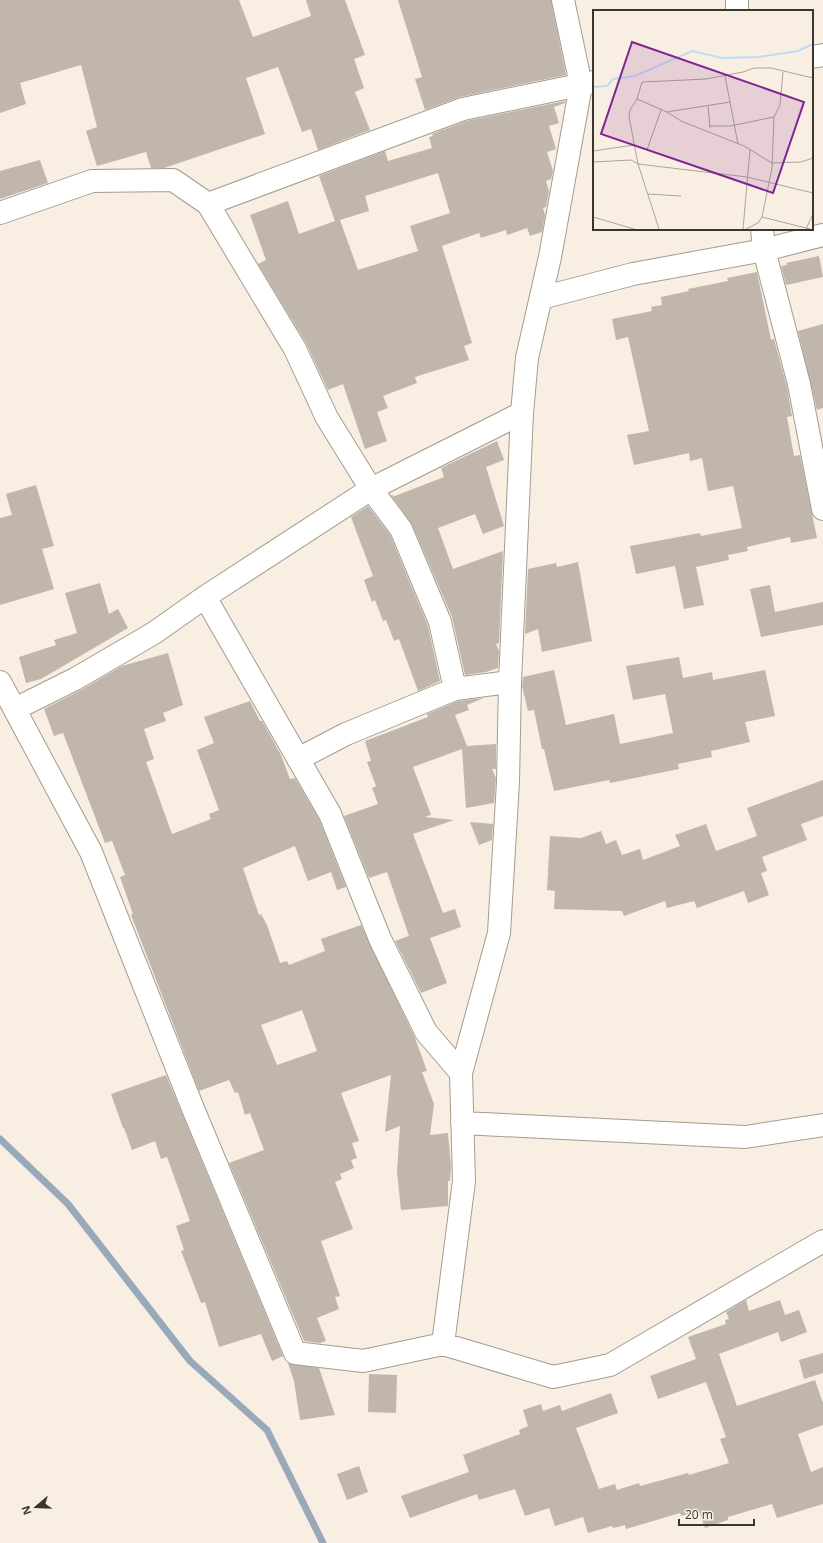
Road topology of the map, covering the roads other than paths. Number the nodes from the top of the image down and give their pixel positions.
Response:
1 (563, 0) edge
2 (823, 55) edge
3 (813, 57) edge
4 (588, 84) edge
5 (208, 204) junction
6 (0, 213) edge
7 (823, 235) edge
8 (763, 240) edge
9 (541, 298) junction
10 (522, 413) junction
11 (371, 489) junction
12 (823, 509) edge
13 (205, 597) junction
14 (0, 682) edge
15 (510, 682) junction
16 (455, 689) junction
17 (15, 709) junction
18 (298, 759) junction
19 (461, 1073) junction
20 (462, 1123) junction
21 (823, 1125) edge
22 (821, 1249) edge
23 (443, 1344) junction

1 - 4 street
2 - 3 street
4 - 5 street
4 - 9 street
5 - 6 street
5 - 11 street
7 - 8 street
8 - 9 street
8 - 12 street
9 - 10 street
10 - 11 street
10 - 15 street
11 - 13 street
11 - 16 street
13 - 17 street
13 - 18 street
14 - 17 street
15 - 16 street
15 - 19 street
16 - 18 street
17 - 23 street
18 - 19 street
19 - 20 street
20 - 21 street
20 - 23 street
22 - 23 street

